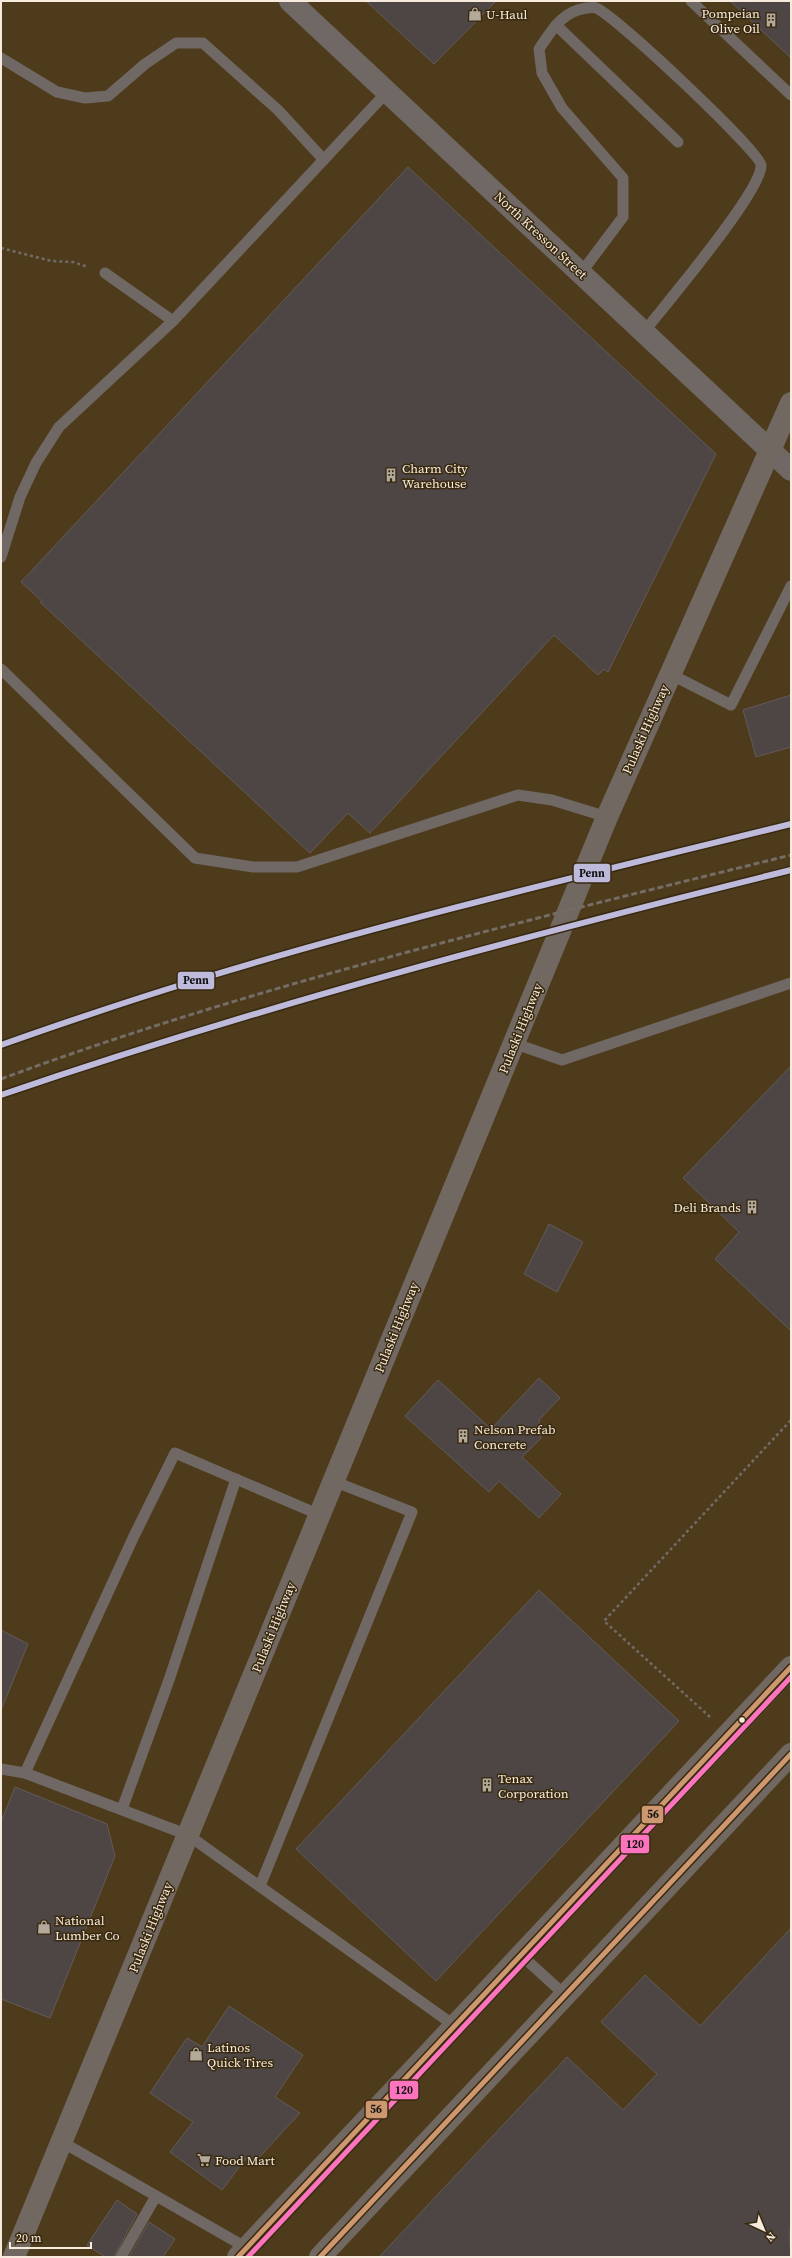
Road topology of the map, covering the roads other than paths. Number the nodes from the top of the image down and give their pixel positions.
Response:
1 (290, 1) edge
2 (691, 1) edge
3 (556, 25) junction
4 (1, 58) edge
5 (387, 92) junction
6 (791, 95) edge
7 (678, 142) dead end
8 (324, 160) junction
9 (105, 273) road end
10 (581, 273) junction
11 (173, 321) junction
12 (644, 332) junction
13 (791, 403) edge
14 (769, 449) junction
15 (791, 470) edge
16 (1, 557) edge
17 (791, 586) edge
18 (1, 668) edge
19 (670, 674) junction
20 (607, 817) junction
21 (791, 983) edge
22 (513, 1043) junction
23 (236, 1479) junction
24 (333, 1481) junction
25 (320, 1515) junction
26 (791, 1667) edge
27 (791, 1754) edge
28 (1, 1769) edge
29 (25, 1773) junction
30 (122, 1809) junction
31 (188, 1834) junction
32 (260, 1886) junction
33 (521, 1955) junction
34 (565, 1995) junction
35 (455, 2026) junction
36 (62, 2142) junction
37 (156, 2196) junction
38 (242, 2252) edge
39 (14, 2257) edge
40 (121, 2257) edge
41 (320, 2257) edge

1 - 5 street, North Kresson Street
2 - 6 lane
3 - 7 lane
3 - 10 lane
3 - 12 lane
4 - 8 lane
5 - 8 lane
5 - 10 street, North Kresson Street
8 - 11 lane
9 - 11 lane
10 - 12 street, North Kresson Street
11 - 16 lane
12 - 14 street, North Kresson Street
13 - 14 main road, Pulaski Highway
14 - 15 street, North Kresson Street
14 - 19 main road, Pulaski Highway
17 - 19 lane
18 - 20 lane
19 - 20 main road, Pulaski Highway
20 - 22 main road, Pulaski Highway
21 - 22 lane
22 - 24 main road, Pulaski Highway
23 - 25 lane
23 - 29 lane
23 - 30 lane
24 - 25 main road, Pulaski Highway
24 - 32 lane
25 - 31 main road, Pulaski Highway
26 - 33 main road
27 - 34 main road
28 - 29 lane
29 - 30 lane
30 - 31 lane
31 - 32 lane
31 - 36 main road, Pulaski Highway
32 - 35 lane
33 - 34 lane
33 - 35 main road
34 - 41 main road
35 - 38 main road
36 - 37 lane
36 - 39 main road, Pulaski Highway
37 - 38 lane
37 - 40 lane

